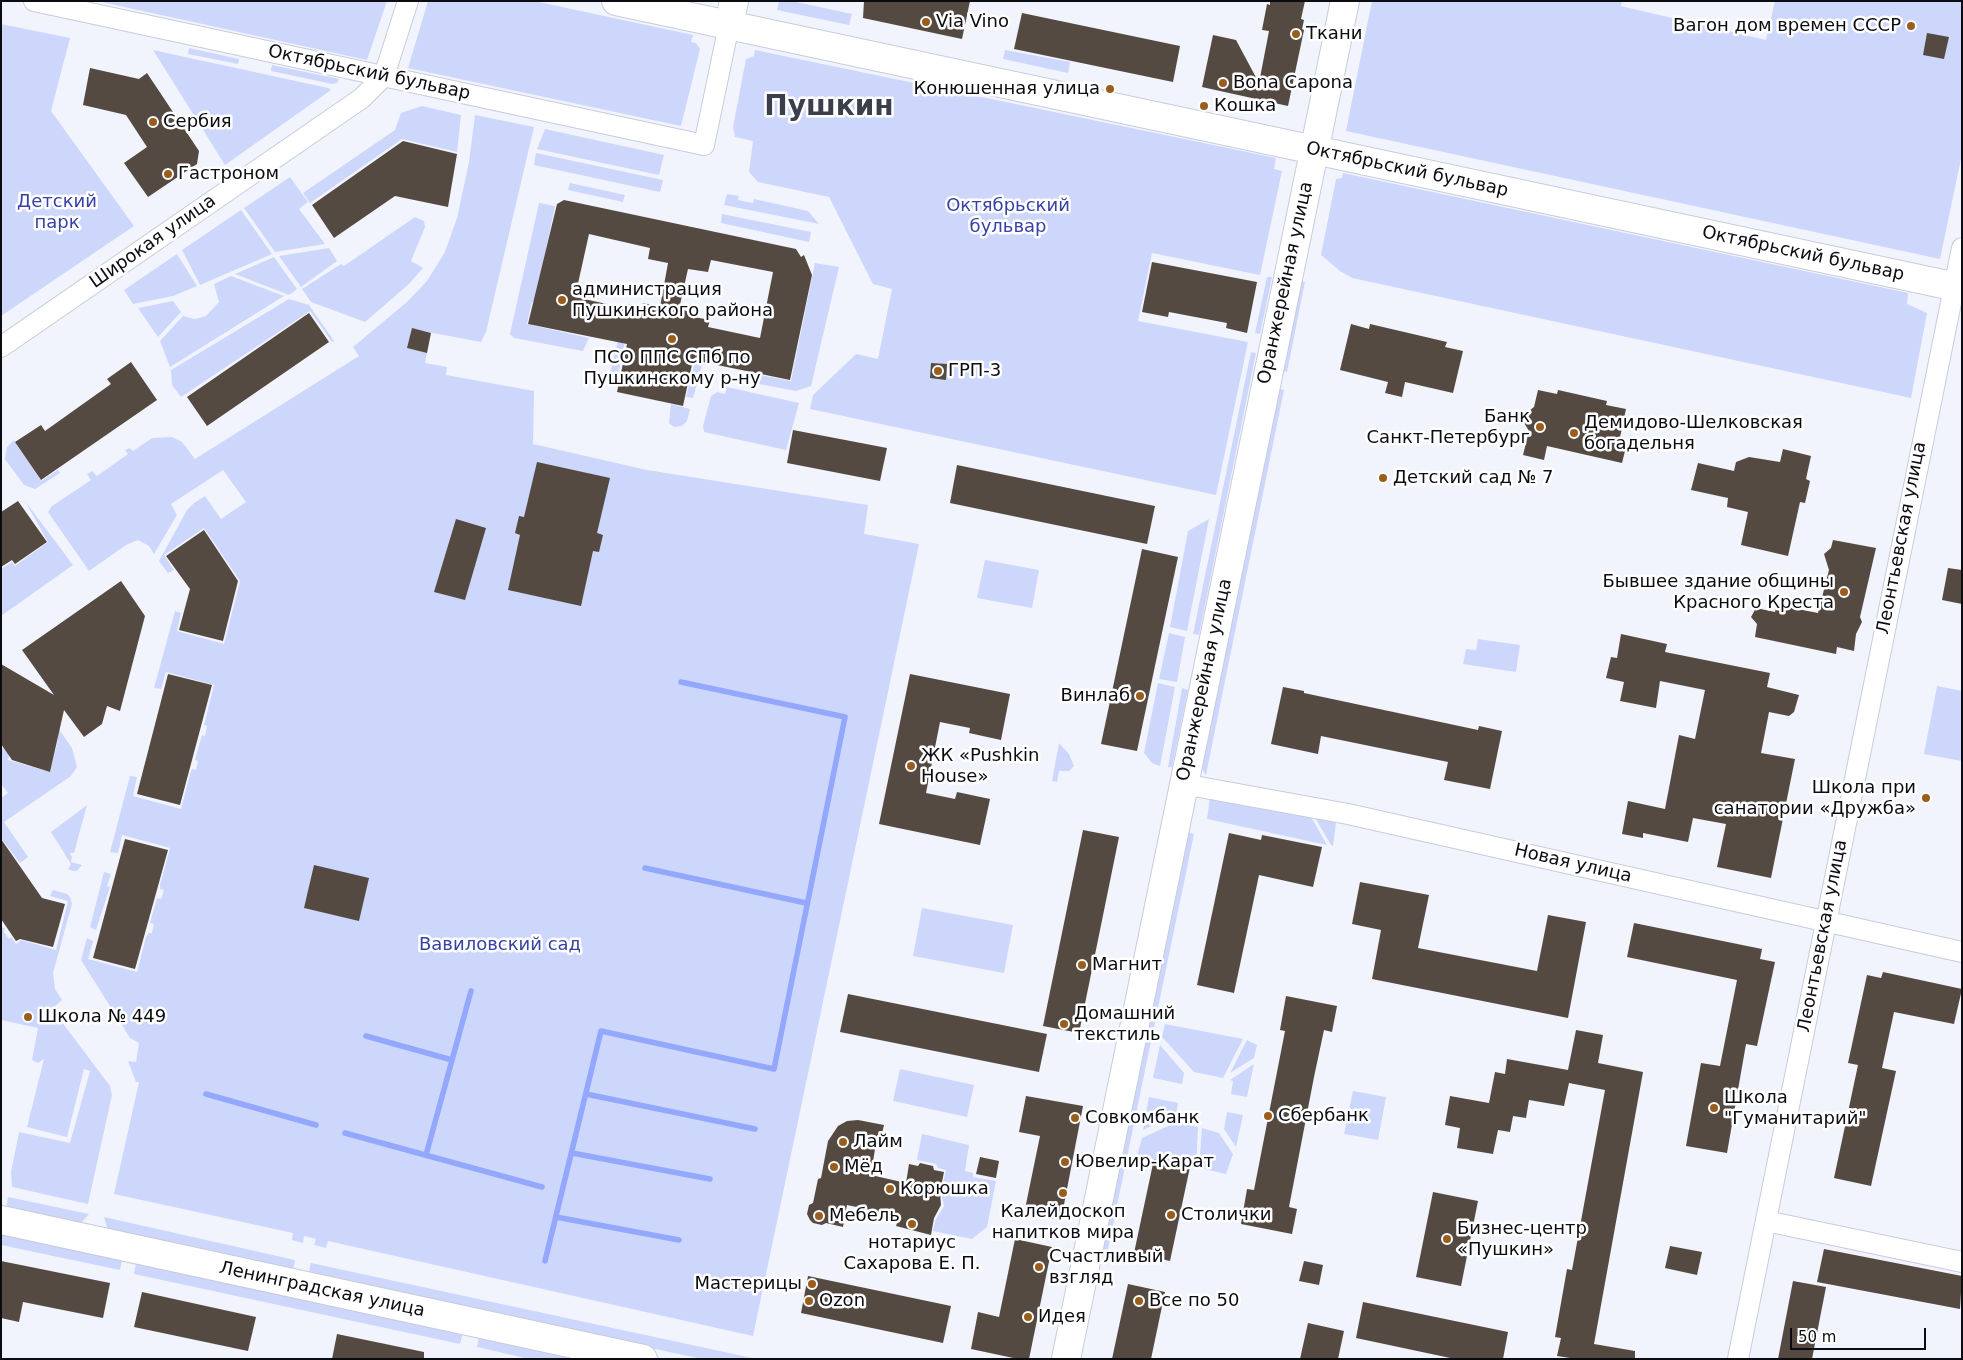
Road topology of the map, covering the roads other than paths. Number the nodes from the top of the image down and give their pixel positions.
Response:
1 (34, 1) edge
2 (408, 1) edge
3 (616, 1) edge
4 (1345, 1) edge
5 (731, 13) edge
6 (384, 76) junction
7 (1313, 150) junction
8 (1962, 248) edge
9 (1957, 287) edge
10 (1, 347) edge
11 (1184, 784) junction
12 (1826, 921) junction
13 (1962, 952) edge
14 (1, 1220) edge
15 (1766, 1221) junction
16 (1962, 1262) edge
17 (642, 1359) edge
18 (1066, 1359) edge
19 (1738, 1359) edge

1 - 6 street, Октябрьский бульвар
2 - 6 street, Широкая улица
3 - 5 street, Октябрьский бульвар
4 - 7 street, Оранжерейная улица
5 - 6 street, Октябрьский бульвар
5 - 7 street, Октябрьский бульвар
6 - 10 street, Широкая улица
7 - 9 street, Октябрьский бульвар
7 - 11 street, Оранжерейная улица
8 - 9 street, Леонтьевская улица
9 - 12 street, Леонтьевская улица
11 - 12 street, Новая улица
11 - 18 street, Оранжерейная улица
12 - 13 street, Новая улица
12 - 15 street, Леонтьевская улица
14 - 17 street, Ленинградская улица
15 - 16 street
15 - 19 street, Леонтьевская улица

